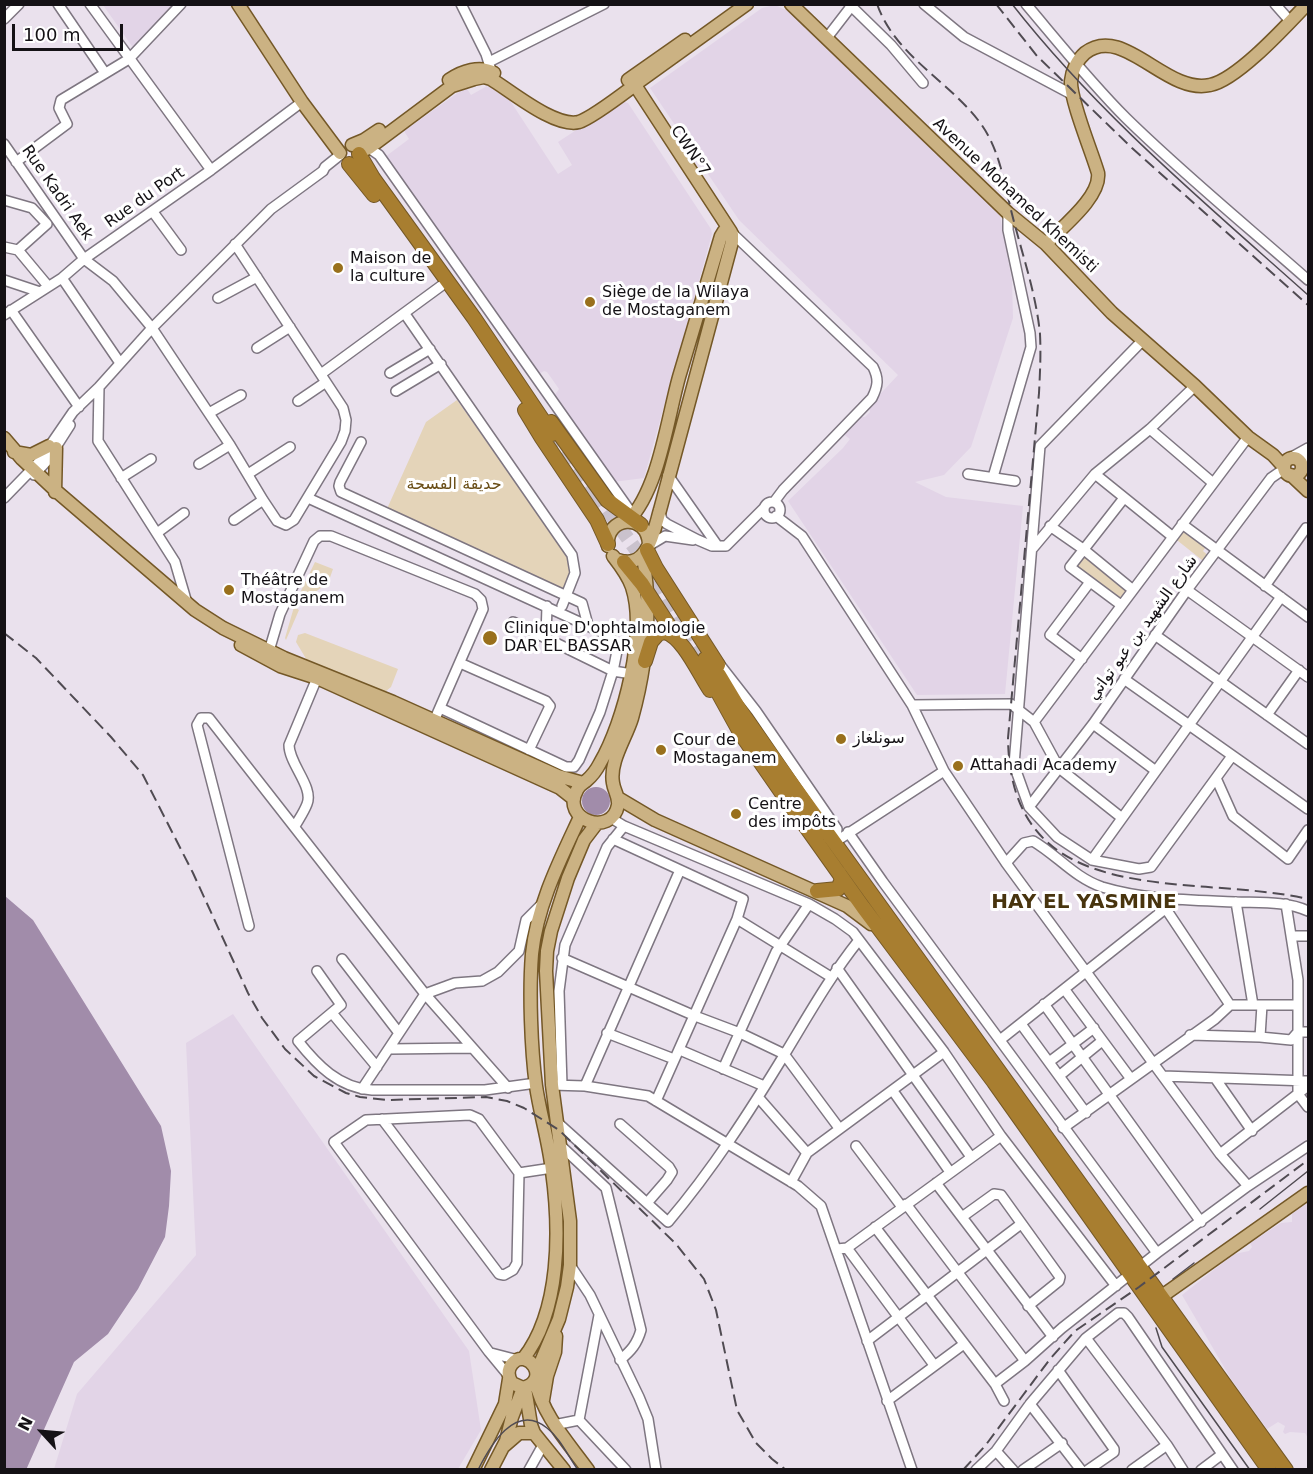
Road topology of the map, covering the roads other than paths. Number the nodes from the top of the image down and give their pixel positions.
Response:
1 (19, 4) edge
2 (58, 4) edge
3 (90, 4) edge
4 (181, 4) edge
5 (238, 4) edge
6 (461, 4) edge
7 (604, 4) edge
8 (735, 4) edge
9 (747, 4) edge
10 (791, 4) edge
11 (924, 4) edge
12 (1026, 4) edge
13 (1275, 4) edge
14 (1307, 4) edge
15 (851, 5) edge
16 (4, 19) edge
17 (1290, 21) junction
18 (826, 39) junction
19 (129, 59) junction
20 (1077, 62) junction
21 (490, 70) junction
22 (105, 73) junction
23 (923, 83) dead end
24 (630, 85) junction
25 (1073, 95) junction
26 (302, 102) junction
27 (4, 144) edge
28 (351, 153) junction
29 (16, 162) junction
30 (212, 170) junction
31 (4, 200) edge
32 (153, 212) junction
33 (1008, 213) junction
34 (726, 235) junction
35 (235, 244) junction
36 (1046, 244) junction
37 (4, 247) edge
38 (18, 250) junction
39 (180, 250) dead end
40 (84, 259) junction
41 (257, 277) junction
42 (62, 278) junction
43 (4, 280) edge
44 (1308, 280) edge
45 (441, 286) junction
46 (44, 289) junction
47 (218, 298) dead end
48 (8, 313) edge
49 (405, 314) junction
50 (290, 327) junction
51 (152, 328) junction
52 (1143, 340) junction
53 (257, 348) dead end
54 (430, 349) junction
55 (120, 363) junction
56 (441, 364) junction
57 (502, 367) junction
58 (390, 373) dead end
59 (323, 378) junction
60 (1195, 386) junction
61 (99, 387) junction
62 (396, 391) dead end
63 (241, 395) dead end
64 (298, 401) dead end
65 (79, 407) junction
66 (209, 413) junction
67 (1150, 429) junction
68 (551, 435) tunnel mouth
69 (1248, 437) junction
70 (4, 438) edge
71 (361, 442) dead end
72 (230, 445) junction
73 (52, 447) junction
74 (290, 447) dead end
75 (10, 450) edge
76 (1308, 450) edge
77 (151, 459) dead end
78 (200, 464) dead end
79 (1294, 471) edge
80 (32, 473) junction
81 (248, 474) junction
82 (968, 474) dead end
83 (1095, 474) junction
84 (668, 475) junction
85 (993, 477) junction
86 (121, 478) junction
87 (1016, 481) dead end
88 (1214, 483) junction
89 (54, 493) junction
90 (4, 498) edge
91 (308, 498) junction
92 (1124, 498) junction
93 (263, 500) junction
94 (774, 502) junction
95 (764, 508) junction
96 (660, 510) junction
97 (184, 513) dead end
98 (776, 516) junction
99 (234, 520) dead end
100 (633, 520) junction
101 (1182, 524) junction
102 (1050, 526) junction
103 (1306, 528) dead end
104 (157, 533) junction
105 (1173, 537) junction
106 (698, 540) junction
107 (717, 545) junction
108 (1033, 548) junction
109 (647, 549) junction
110 (1083, 549) junction
111 (1216, 551) junction
112 (615, 554) junction
113 (1090, 582) junction
114 (1265, 586) junction
115 (1133, 590) junction
116 (1187, 590) junction
117 (647, 592) junction
118 (567, 596) junction
119 (1281, 597) junction
120 (187, 603) junction
121 (1121, 605) junction
122 (547, 606) junction
123 (562, 606) dead end
124 (1308, 617) edge
125 (513, 622) dead end
126 (588, 625) junction
127 (1155, 635) junction
128 (546, 637) junction
129 (1253, 637) junction
130 (677, 638) junction
131 (269, 651) junction
132 (707, 659) junction
133 (1082, 659) junction
134 (645, 661) junction
135 (460, 663) junction
136 (1299, 670) junction
137 (613, 671) junction
138 (632, 674) junction
139 (1308, 677) edge
140 (317, 678) junction
141 (1124, 679) junction
142 (1221, 682) junction
143 (912, 705) junction
144 (440, 708) junction
145 (1017, 710) junction
146 (1267, 715) junction
147 (434, 721) junction
148 (1034, 722) junction
149 (1093, 724) junction
150 (1189, 725) junction
151 (741, 734) junction
152 (1308, 744) edge
153 (529, 750) junction
154 (1232, 756) junction
155 (1059, 768) junction
156 (944, 771) junction
157 (1156, 771) junction
158 (1216, 778) junction
159 (585, 782) junction
160 (616, 793) junction
161 (574, 799) junction
162 (1029, 807) junction
163 (1308, 809) edge
164 (580, 817) junction
165 (612, 817) junction
166 (1122, 818) junction
167 (655, 820) junction
168 (597, 823) junction
169 (295, 826) junction
170 (624, 826) junction
171 (1308, 830) edge
172 (848, 832) junction
173 (613, 839) junction
174 (835, 842) junction
175 (1092, 860) junction
176 (1006, 863) junction
177 (680, 870) junction
178 (838, 871) junction
179 (817, 891) junction
180 (857, 898) junction
181 (1177, 900) junction
182 (878, 901) junction
183 (1236, 902) junction
184 (544, 903) junction
185 (810, 904) junction
186 (1286, 904) junction
187 (1166, 909) junction
188 (1308, 911) edge
189 (737, 920) junction
190 (249, 926) dead end
191 (884, 935) junction
192 (1292, 936) junction
193 (1308, 936) edge
194 (859, 940) junction
195 (780, 946) junction
196 (562, 958) junction
197 (342, 959) dead end
198 (837, 968) junction
199 (317, 971) dead end
200 (1086, 971) junction
201 (831, 977) junction
202 (1298, 980) junction
203 (1308, 981) edge
204 (629, 987) junction
205 (1065, 990) junction
206 (425, 994) junction
207 (1044, 1004) junction
208 (1230, 1005) junction
209 (1258, 1005) junction
210 (1298, 1005) junction
211 (332, 1013) junction
212 (695, 1016) junction
213 (1021, 1024) junction
214 (1094, 1028) junction
215 (1303, 1032) edge
216 (399, 1033) junction
217 (607, 1033) junction
218 (740, 1033) junction
219 (1190, 1035) junction
220 (1260, 1037) junction
221 (1000, 1040) junction
222 (1102, 1041) junction
223 (1072, 1043) junction
224 (472, 1048) junction
225 (389, 1049) junction
226 (680, 1050) junction
227 (944, 1052) junction
228 (784, 1054) junction
229 (1082, 1056) junction
230 (674, 1059) junction
231 (1049, 1062) junction
232 (1154, 1064) junction
233 (377, 1067) junction
234 (723, 1069) junction
235 (914, 1075) junction
236 (1059, 1076) junction
237 (1163, 1076) junction
238 (1215, 1078) junction
239 (1131, 1079) junction
240 (1297, 1080) junction
241 (1308, 1081) edge
242 (536, 1083) junction
243 (557, 1085) junction
244 (585, 1086) junction
245 (764, 1086) junction
246 (1308, 1086) edge
247 (508, 1088) junction
248 (362, 1089) junction
249 (893, 1091) junction
250 (1298, 1094) junction
251 (1110, 1096) junction
252 (758, 1097) junction
253 (657, 1101) junction
254 (1308, 1107) edge
255 (1086, 1113) junction
256 (382, 1119) junction
257 (558, 1123) junction
258 (620, 1124) dead end
259 (839, 1128) junction
260 (1063, 1128) junction
261 (1252, 1131) junction
262 (1000, 1136) junction
263 (728, 1144) junction
264 (561, 1146) junction
265 (856, 1146) dead end
266 (1308, 1146) edge
267 (807, 1153) junction
268 (1220, 1154) junction
269 (971, 1157) junction
270 (552, 1168) junction
271 (519, 1173) junction
272 (950, 1173) junction
273 (791, 1182) junction
274 (936, 1183) junction
275 (1248, 1186) junction
276 (1308, 1193) edge
277 (647, 1203) junction
278 (904, 1206) junction
279 (962, 1217) junction
280 (1201, 1222) junction
281 (1021, 1224) junction
282 (875, 1227) junction
283 (842, 1249) junction
284 (987, 1251) junction
285 (1157, 1253) junction
286 (570, 1265) junction
287 (1135, 1271) junction
288 (957, 1273) junction
289 (1116, 1286) junction
290 (927, 1295) junction
291 (1156, 1300) junction
292 (1028, 1306) junction
293 (599, 1315) junction
294 (898, 1317) junction
295 (1053, 1337) junction
296 (1086, 1338) junction
297 (867, 1341) junction
298 (964, 1344) junction
299 (489, 1352) junction
300 (520, 1360) junction
301 (620, 1360) junction
302 (1025, 1361) junction
303 (934, 1365) junction
304 (1058, 1370) junction
305 (509, 1377) junction
306 (534, 1379) junction
307 (995, 1384) junction
308 (887, 1401) junction
309 (1004, 1401) dead end
310 (1030, 1404) junction
311 (542, 1405) junction
312 (579, 1420) junction
313 (554, 1425) junction
314 (534, 1433) junction
315 (1062, 1443) junction
316 (543, 1445) junction
317 (1167, 1445) junction
318 (504, 1447) junction
319 (996, 1450) junction
320 (1221, 1455) junction
321 (473, 1470) edge
322 (491, 1470) edge
323 (529, 1470) edge
324 (564, 1470) edge
325 (588, 1470) edge
326 (626, 1470) edge
327 (656, 1470) edge
328 (912, 1470) edge
329 (976, 1470) edge
330 (1013, 1470) edge
331 (1023, 1470) edge
332 (1081, 1470) edge
333 (1088, 1470) edge
334 (1132, 1470) edge
335 (1183, 1470) edge
336 (1201, 1470) edge
337 (1233, 1470) edge
338 (1269, 1470) edge
339 (1287, 1470) edge

1 - 16 street
2 - 22 street
3 - 19 street
4 - 19 street
5 - 26 main road
6 - 21 street
7 - 21 street
8 - 24 main road
9 - 24 main road
10 - 18 main road, Avenue Mohamed Khemisti
11 - 25 street
12 - 20 street
13 - 17 street
14 - 17 main road
15 - 18 street
15 - 23 street
17 - 20 main road
18 - 33 main road, Avenue Mohamed Khemisti
19 - 22 street
19 - 30 street
20 - 25 main road
20 - 44 street
21 - 24 main road
21 - 28 main road
22 - 29 street
24 - 34 main road, CWN°7
25 - 36 main road
26 - 28 main road
26 - 30 street, Rue du Port
27 - 29 street, Rue Kadri Aek
28 - 35 street
28 - 45 highway
28 - 57 highway
28 - 100 street
29 - 40 street, Rue Kadri Aek
30 - 32 street, Rue du Port
31 - 38 street
32 - 39 street
32 - 40 street, Rue du Port
33 - 36 main road, Avenue Mohamed Khemisti
33 - 85 street
34 - 84 main road
34 - 94 street
34 - 100 main road
35 - 41 street
35 - 51 street
36 - 52 main road, Avenue Mohamed Khemisti
37 - 38 street
38 - 46 street
40 - 42 street, Rue du Port
40 - 51 street, Rue Kadri Aek
41 - 47 street
41 - 50 street
42 - 46 street, Rue du Port
42 - 55 street
43 - 46 street
45 - 49 street
45 - 57 highway
46 - 48 street, Rue du Port
48 - 65 street
49 - 54 street
49 - 59 street
50 - 53 street
50 - 59 street
51 - 55 street
51 - 66 street, Rue Kadri Aek
52 - 60 main road, Avenue Mohamed Khemisti
52 - 108 street
54 - 56 street
54 - 58 street
55 - 61 street
56 - 62 street
56 - 118 street
57 - 68 highway
57 - 100 highway
57 - 112 highway
59 - 64 street
59 - 91 street
60 - 67 street
60 - 69 main road, Avenue Mohamed Khemisti
61 - 65 street
61 - 86 street
63 - 66 street
65 - 73 street
66 - 72 street, Rue Kadri Aek
67 - 83 street
67 - 88 street
69 - 79 main road, Avenue Mohamed Khemisti
69 - 88 street
70 - 75 main road
71 - 118 street
72 - 78 street
72 - 81 street, Rue Kadri Aek
73 - 75 main road
73 - 80 street
73 - 89 main road
74 - 81 street
75 - 80 main road
76 - 79 street
77 - 86 street
79 - 111 street, شارع الشهيد بن عبو تواتي
80 - 89 main road
80 - 90 street
81 - 93 street, Rue Kadri Aek
82 - 85 street
83 - 92 street
83 - 102 street
84 - 96 main road
84 - 107 street
85 - 87 street
86 - 104 street
88 - 101 street
89 - 120 main road
89 - 140 main road
91 - 93 street, Rue Kadri Aek
91 - 122 street
92 - 105 street
92 - 110 street
93 - 99 street
94 - 95 street
94 - 98 street
95 - 98 street
95 - 107 street
96 - 106 street
96 - 109 main road
97 - 104 street
98 - 143 street
100 - 109 main road
100 - 112 main road
101 - 105 street
101 - 111 street
102 - 108 street
102 - 110 street
103 - 114 street
104 - 120 street
105 - 115 street
106 - 107 street
106 - 109 street
108 - 145 street
109 - 112 main road
109 - 117 main road
109 - 132 highway
110 - 113 street
110 - 115 street
111 - 114 street
111 - 116 street, شارع الشهيد بن عبو تواتي
112 - 117 highway
112 - 138 main road
113 - 121 street
113 - 133 street
114 - 119 street
115 - 121 street
116 - 127 street, شارع الشهيد بن عبو تواتي
116 - 129 street
117 - 130 highway
117 - 134 main road
118 - 123 street
118 - 126 street
119 - 124 street
119 - 129 street
120 - 131 main road
121 - 133 street
122 - 126 street
122 - 128 street
125 - 128 street
126 - 137 street
127 - 141 street, شارع الشهيد بن عبو تواتي
127 - 142 street
128 - 137 street
129 - 136 street
129 - 142 street
130 - 134 highway
130 - 151 highway
131 - 135 street
131 - 147 main road
132 - 151 highway
132 - 174 highway
132 - 174 street
133 - 148 street
134 - 160 main road
135 - 144 street
135 - 153 street
136 - 139 street
136 - 146 street
137 - 138 street
137 - 153 street
138 - 159 main road
140 - 161 main road
140 - 169 street
141 - 149 street, شارع الشهيد بن عبو تواتي
141 - 150 street
142 - 146 street
142 - 150 street
143 - 145 street
143 - 156 street
144 - 147 street
144 - 153 street
145 - 148 street
145 - 162 street
146 - 152 street
147 - 159 main road
148 - 155 street
149 - 155 street, شارع الشهيد بن عبو تواتي
149 - 157 street
150 - 154 street
150 - 157 street
151 - 178 highway
154 - 158 street
154 - 163 street
155 - 162 street, شارع الشهيد بن عبو تواتي
155 - 166 street
156 - 172 street
156 - 176 street
157 - 166 street
158 - 171 street
158 - 175 street
159 - 160 main road
159 - 161 main road
160 - 165 main road
160 - 167 main road
161 - 164 main road
162 - 175 street
164 - 168 main road
164 - 184 main road
165 - 167 main road
165 - 168 main road
165 - 170 street
166 - 175 street
167 - 179 main road
168 - 243 main road
169 - 190 street
169 - 206 street
170 - 173 street
170 - 185 street
172 - 174 street
172 - 221 street
173 - 177 street
173 - 196 street
174 - 182 highway
176 - 181 street
176 - 200 street
177 - 189 street
177 - 204 street
178 - 179 highway
178 - 180 highway
179 - 180 main road
179 - 191 main road
180 - 182 main road
180 - 191 highway
181 - 183 street
181 - 187 street
182 - 287 highway
183 - 186 street
183 - 209 street
184 - 206 street
184 - 242 main road
185 - 194 street
185 - 195 street
186 - 188 street
186 - 192 street
187 - 200 street
187 - 208 street
189 - 195 street
189 - 212 street
191 - 287 highway
192 - 193 street
192 - 202 street
194 - 198 street
194 - 227 street
195 - 201 street
195 - 218 street
196 - 204 street
196 - 243 street
197 - 216 street
198 - 201 street
198 - 235 street
199 - 211 street
200 - 205 street
200 - 232 street
201 - 228 street
202 - 203 street
202 - 210 street
204 - 212 street
204 - 217 street
205 - 207 street
205 - 214 street
206 - 216 street
206 - 224 street
207 - 213 street
207 - 223 street
208 - 209 street
208 - 219 street
209 - 210 street
209 - 220 street
210 - 215 street
211 - 233 street
211 - 248 street
212 - 218 street
212 - 226 street
213 - 221 street
213 - 231 street
214 - 222 street
214 - 223 street
215 - 220 street
215 - 240 street
216 - 225 street
217 - 230 street
217 - 244 street
218 - 228 street
218 - 234 street
219 - 220 street
219 - 232 street
221 - 260 street
222 - 229 street
222 - 239 street
223 - 229 street
223 - 231 street
224 - 225 street
224 - 247 street
225 - 233 street
226 - 230 street
226 - 234 street
227 - 235 street
227 - 262 street
228 - 245 street
228 - 259 street
229 - 236 street
229 - 251 street
230 - 253 street
231 - 236 street
232 - 237 street
232 - 239 street
233 - 248 street
234 - 245 street
235 - 249 street
235 - 269 street
236 - 255 street
237 - 238 street
237 - 268 street
238 - 240 street
238 - 261 street
239 - 251 street
240 - 241 street
240 - 250 street
242 - 247 street
242 - 270 main road
243 - 244 street
243 - 257 main road
244 - 253 street
245 - 252 street
246 - 250 street
247 - 248 street
249 - 259 street
249 - 272 street
250 - 254 street
250 - 261 street
251 - 255 street
251 - 280 street
252 - 263 street
252 - 267 street
253 - 263 street
255 - 260 street
256 - 271 street
256 - 271 street
256 - 299 street
257 - 264 main road
257 - 277 street
258 - 277 street
259 - 267 street
260 - 285 street
261 - 268 street
262 - 269 street
262 - 289 street
263 - 273 street
263 - 277 street
264 - 286 main road
264 - 301 street
265 - 278 street
266 - 275 street
267 - 273 street
268 - 275 street
269 - 272 street
270 - 271 street
270 - 300 main road
272 - 274 street
273 - 283 street
274 - 278 street
274 - 279 street
275 - 280 street
276 - 291 main road
278 - 282 street
278 - 288 street
279 - 281 street
279 - 284 street
280 - 285 street
281 - 284 street
281 - 292 street
282 - 283 street
282 - 290 street
283 - 294 street
283 - 297 street
284 - 288 street
284 - 292 street
285 - 287 street
286 - 293 street
286 - 306 main road
287 - 289 street
287 - 291 highway
288 - 290 street
288 - 302 street
289 - 295 street
290 - 294 street
290 - 298 street
291 - 338 highway
291 - 339 highway
292 - 295 street
293 - 301 street
293 - 312 street
294 - 297 street
294 - 303 street
295 - 302 street
296 - 304 street
296 - 317 street
296 - 320 street
297 - 308 street
298 - 303 street
298 - 307 street
299 - 300 street
299 - 305 street
300 - 305 main road
300 - 306 main road
301 - 327 street
302 - 307 street
303 - 308 street
304 - 310 street
304 - 333 street
305 - 306 main road
305 - 321 main road
306 - 311 main road
306 - 311 main road
306 - 314 main road
306 - 318 main road
307 - 309 street
308 - 328 street
310 - 315 street
310 - 319 street
311 - 313 main road
312 - 313 street
312 - 326 street
313 - 325 main road
314 - 316 main road
314 - 318 main road
315 - 331 street
315 - 332 street
316 - 323 street
316 - 324 main road
317 - 334 street
317 - 335 street
318 - 322 main road
319 - 329 street
319 - 330 street
320 - 336 street
320 - 337 street

